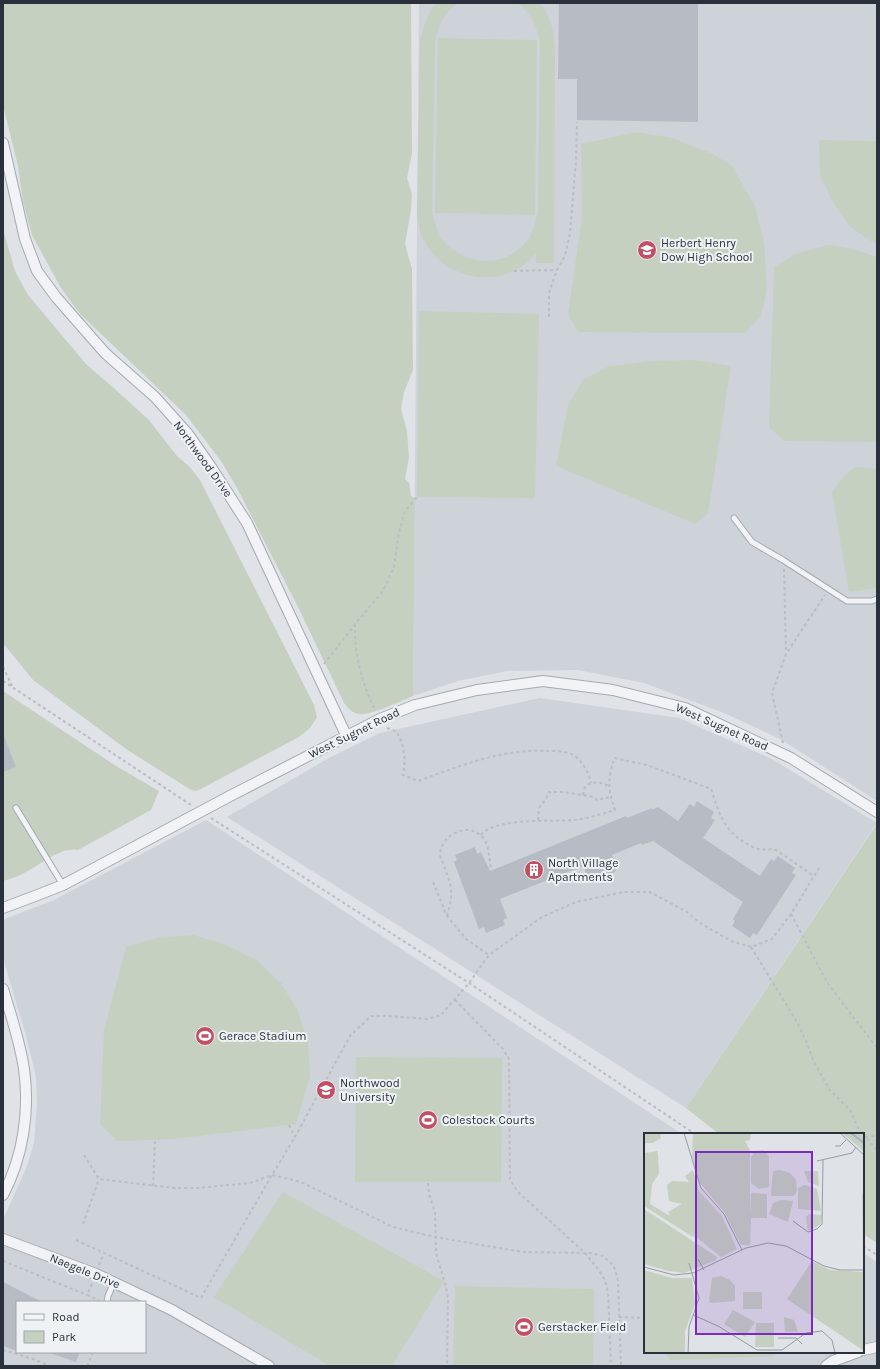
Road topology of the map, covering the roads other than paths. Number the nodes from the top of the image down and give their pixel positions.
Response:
1 (3, 142) edge
2 (734, 518) dead end
3 (877, 599) edge
4 (346, 736) junction
5 (16, 808) dead end
6 (877, 812) edge
7 (63, 885) junction
8 (3, 908) edge
9 (3, 989) edge
10 (3, 1195) edge
11 (3, 1239) edge
12 (114, 1282) junction
13 (107, 1301) edge
14 (877, 1347) edge
15 (864, 1350) edge
16 (855, 1353) edge
17 (269, 1366) edge
18 (826, 1366) edge

1 - 4 street, Northwood Drive
2 - 3 lane
4 - 6 street, West Sugnet Road
4 - 7 street, West Sugnet Road
5 - 7 lane
7 - 8 street, West Sugnet Road
9 - 10 street
11 - 12 street, Naegele Drive
12 - 13 lane
12 - 17 street, Naegele Drive
14 - 15 street
16 - 18 street

